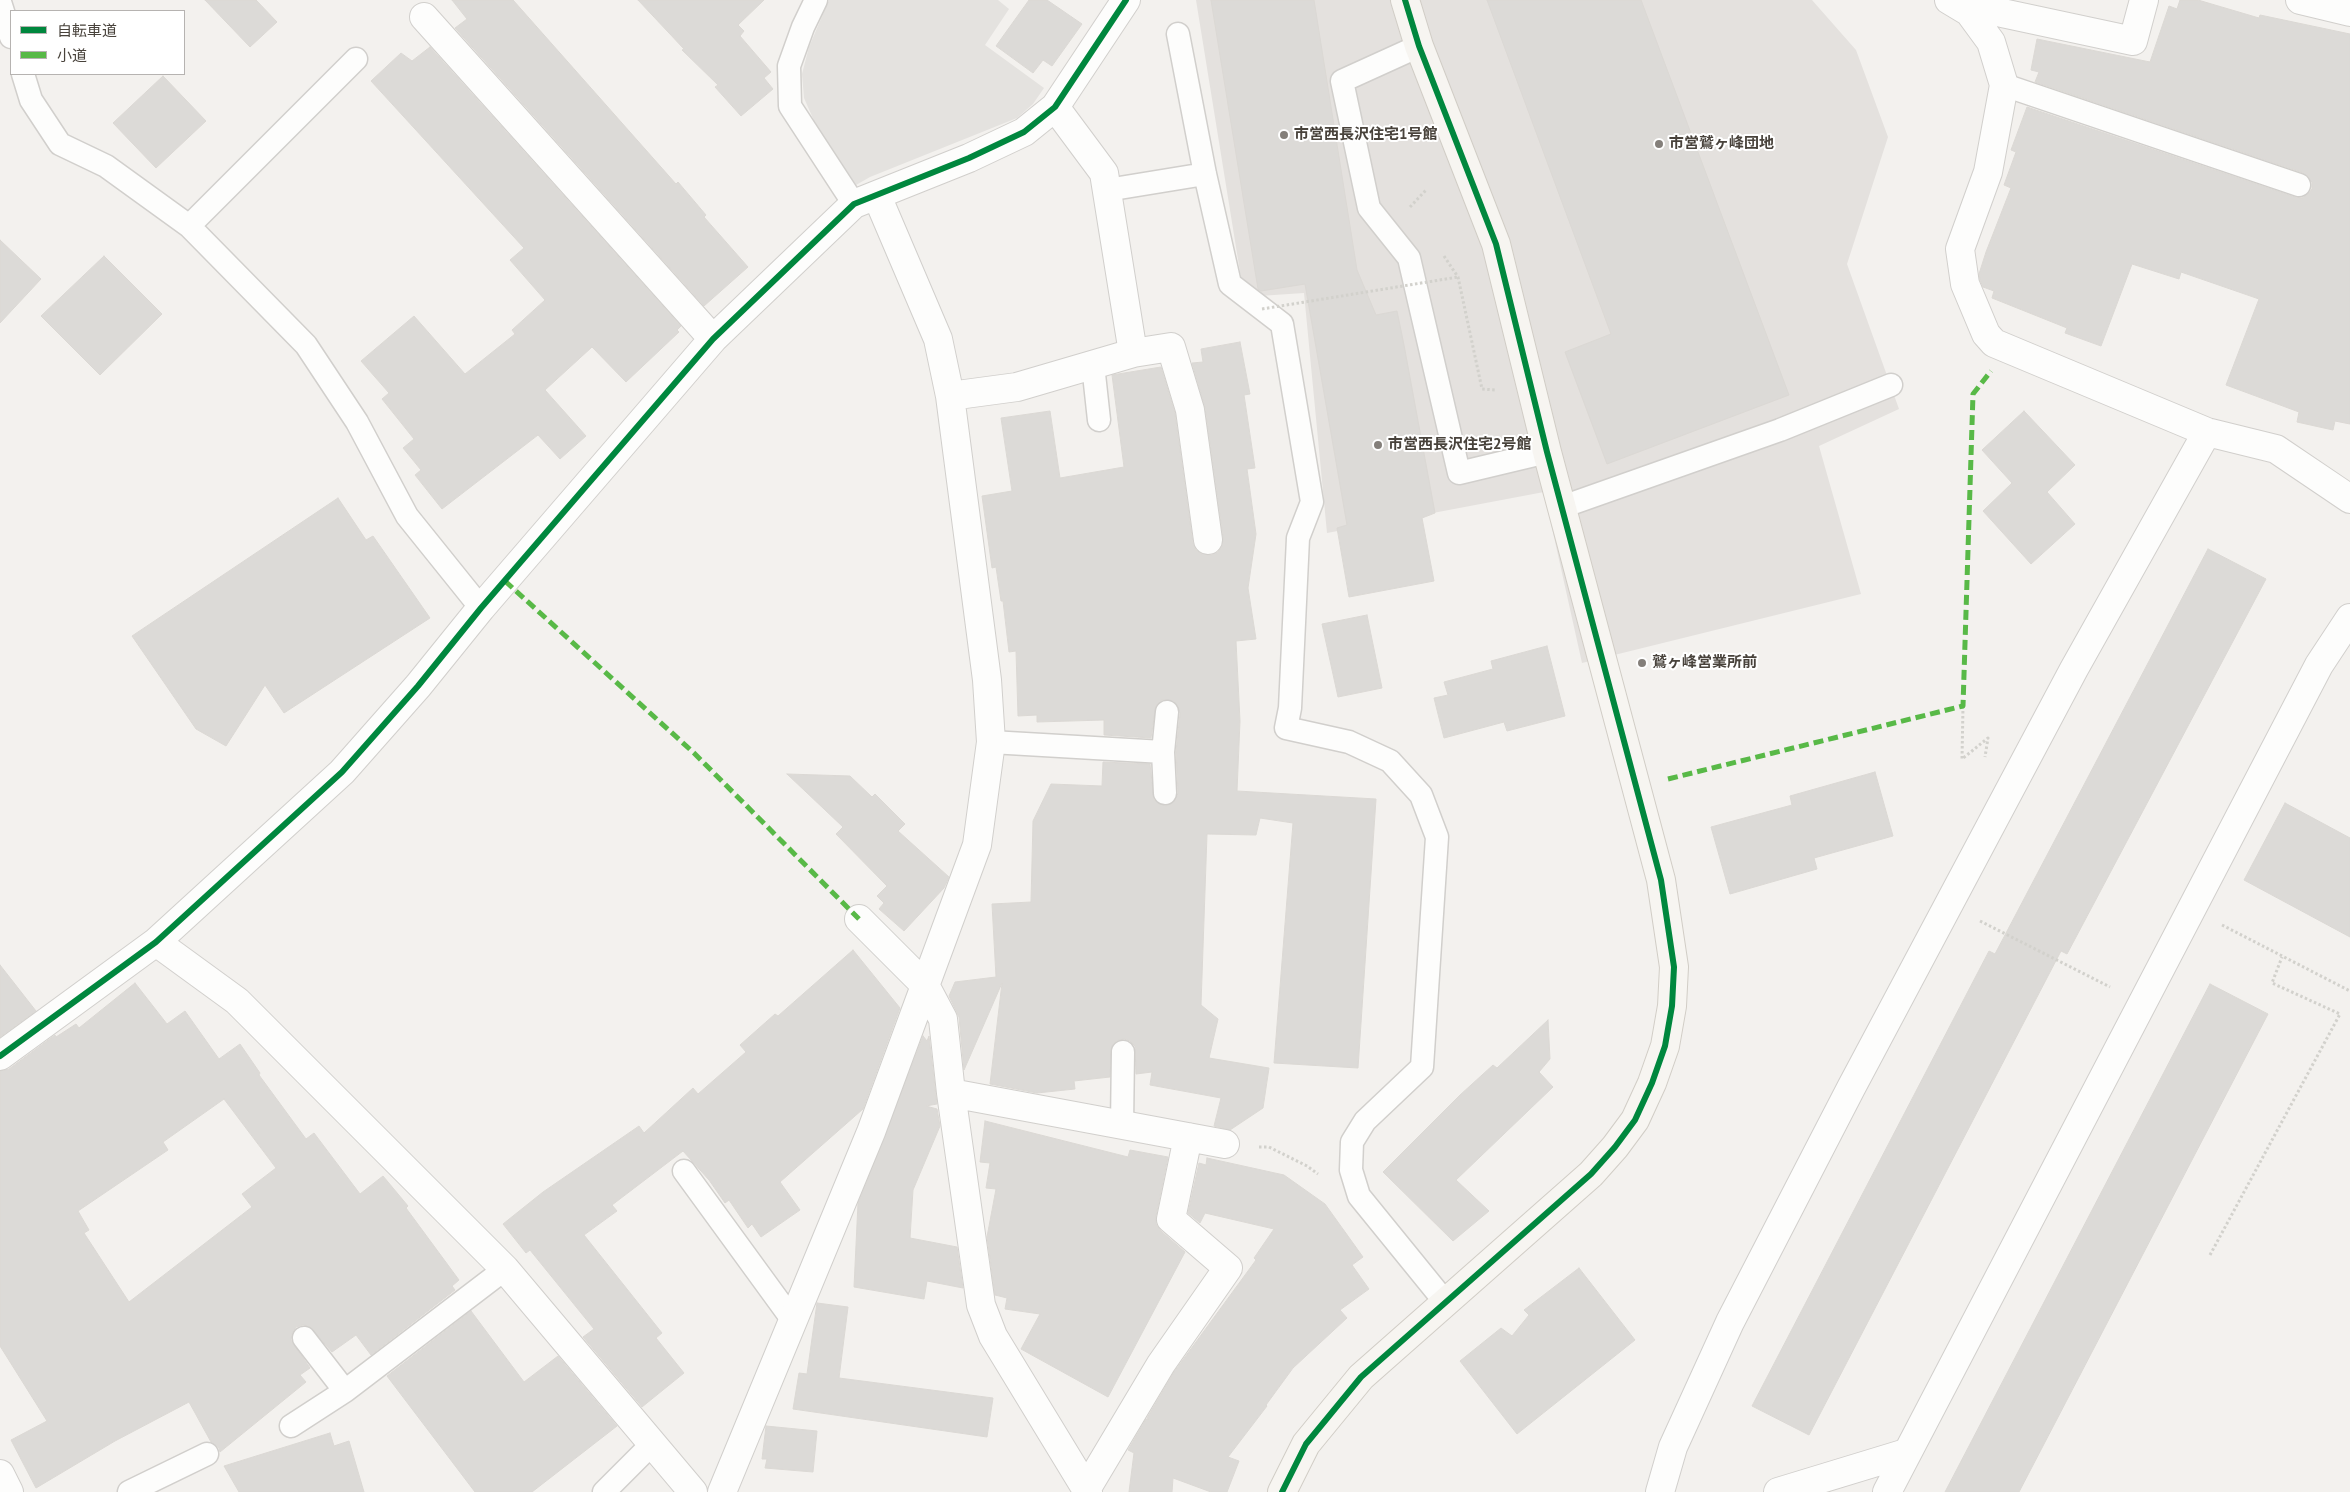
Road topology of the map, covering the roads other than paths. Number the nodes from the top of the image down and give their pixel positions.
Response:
1 (816, 0) edge
2 (1126, 0) edge
3 (1405, 0) edge
4 (2144, 0) edge
5 (2300, 0) edge
6 (0, 2) edge
7 (1959, 6) edge
8 (2350, 12) edge
9 (424, 18) dead end
10 (10, 34) edge
11 (1178, 34) dead end
12 (1419, 46) junction
13 (356, 58) dead end
14 (23, 75) edge
15 (2004, 85) junction
16 (1055, 106) junction
17 (1205, 174) junction
18 (2299, 185) dead end
19 (1107, 190) junction
20 (866, 200) junction
21 (189, 226) junction
22 (713, 339) junction
23 (1133, 353) junction
24 (1093, 365) junction
25 (1891, 385) dead end
26 (950, 396) junction
27 (1099, 420) dead end
28 (2207, 432) junction
29 (1547, 452) junction
30 (2350, 499) edge
31 (1562, 507) junction
32 (1208, 540) dead end
33 (481, 608) junction
34 (2350, 618) edge
35 (1167, 712) dead end
36 (991, 742) junction
37 (1163, 752) junction
38 (1165, 793) dead end
39 (858, 919) dead end
40 (156, 942) junction
41 (924, 985) junction
42 (1123, 1052) dead end
43 (0, 1056) edge
44 (951, 1093) junction
45 (1122, 1125) junction
46 (1188, 1137) junction
47 (1225, 1144) road end
48 (684, 1171) dead end
49 (505, 1269) junction
50 (1446, 1303) junction
51 (794, 1322) junction
52 (304, 1338) dead end
53 (345, 1391) junction
54 (291, 1426) dead end
55 (652, 1444) junction
56 (1906, 1453) junction
57 (207, 1454) dead end
58 (0, 1474) edge
59 (1087, 1490) edge
60 (9, 1492) edge
61 (129, 1492) edge
62 (604, 1492) edge
63 (693, 1492) edge
64 (722, 1492) edge
65 (1282, 1492) edge
66 (1660, 1492) edge
67 (1778, 1492) edge
68 (1887, 1492) edge

1 - 20 lane
2 - 16 street
3 - 12 street
4 - 7 street
5 - 8 street
6 - 10 lane
7 - 15 street
9 - 22 street
11 - 17 lane
12 - 29 street
12 - 29 lane
13 - 21 lane
14 - 21 lane
15 - 18 lane
15 - 28 street
16 - 19 street
16 - 20 street
17 - 19 lane
17 - 50 lane
19 - 23 street
20 - 22 street
20 - 26 street
21 - 33 lane
22 - 33 street
23 - 24 street
23 - 32 street
24 - 26 street
24 - 27 lane
25 - 31 lane
26 - 36 street
28 - 30 street
28 - 66 street
29 - 31 street
31 - 50 street
33 - 40 street
34 - 56 street
35 - 37 lane
36 - 37 lane
36 - 41 street
37 - 38 lane
39 - 41 street
40 - 43 street
40 - 49 street
41 - 44 street
41 - 51 street
42 - 45 lane
44 - 45 street
44 - 59 street
45 - 46 street
46 - 47 street
46 - 59 street
48 - 51 lane
49 - 53 lane
49 - 55 street
50 - 65 street
51 - 64 street
52 - 53 lane
53 - 54 lane
55 - 62 lane
55 - 63 street
56 - 67 street
56 - 68 street
57 - 61 lane
58 - 60 street

